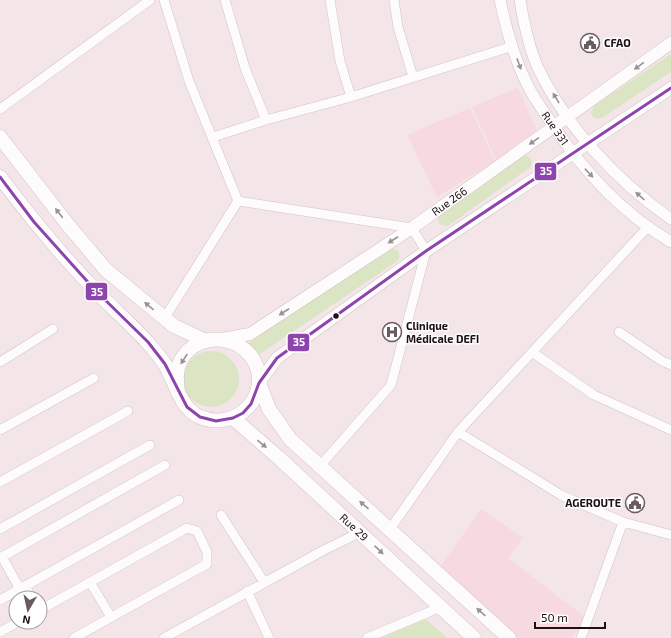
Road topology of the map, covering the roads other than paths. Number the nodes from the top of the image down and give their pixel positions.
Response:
1 (150, 0) edge
2 (164, 0) edge
3 (225, 0) edge
4 (330, 0) edge
5 (394, 0) edge
6 (500, 0) edge
7 (520, 0) edge
8 (671, 43) edge
9 (513, 46) junction
10 (413, 78) junction
11 (671, 88) edge
12 (351, 97) junction
13 (0, 108) edge
14 (568, 117) junction
15 (266, 120) junction
16 (554, 127) junction
17 (0, 137) edge
18 (213, 137) junction
19 (589, 143) junction
20 (573, 155) junction
21 (0, 177) edge
22 (238, 201) junction
23 (671, 219) edge
24 (412, 228) junction
25 (647, 228) junction
26 (671, 242) edge
27 (426, 251) junction
28 (164, 319) junction
29 (52, 329) dead end
30 (619, 332) dead end
31 (212, 340) junction
32 (532, 352) junction
33 (0, 362) edge
34 (671, 365) edge
35 (94, 378) dead end
36 (259, 383) junction
37 (178, 393) junction
38 (128, 411) dead end
39 (233, 418) junction
40 (0, 430) edge
41 (671, 430) edge
42 (458, 432) junction
43 (150, 445) dead end
44 (165, 465) dead end
45 (320, 466) junction
46 (0, 482) edge
47 (179, 500) dead end
48 (221, 515) dead end
49 (623, 522) junction
50 (390, 528) junction
51 (0, 529) edge
52 (360, 532) junction
53 (671, 535) edge
54 (1, 557) edge
55 (90, 582) junction
56 (264, 582) junction
57 (23, 588) junction
58 (247, 591) junction
59 (0, 600) edge
60 (48, 606) edge
61 (440, 607) junction
62 (111, 617) junction
63 (74, 638) edge
64 (164, 638) edge
65 (269, 638) edge
66 (367, 638) edge
67 (474, 638) edge
68 (509, 638) edge
69 (581, 638) edge

1 - 13 street
2 - 18 street
3 - 15 street
4 - 12 street
5 - 10 street
6 - 9 street, Rue 331
14 -> 7 street, Rue 331
8 -> 14 main road, Rue 266
9 - 10 street
9 -> 16 street, Rue 331
10 - 12 street
11 - 19 main road
12 - 15 street
14 - 16 main road, Rue 266
14 - 19 street, Rue 331
15 - 18 street
16 - 20 street, Rue 331
16 -> 24 main road, Rue 266
28 -> 17 main road
18 - 22 street
19 - 20 main road
23 -> 19 street, Rue 331
20 -> 25 street, Rue 331
20 - 27 main road
21 - 37 main road
22 - 24 street
22 - 28 street
24 - 27 street
24 -> 31 main road, Rue 266
25 - 26 street, Rue 331
25 - 32 street
27 - 36 main road
27 - 45 street
28 - 31 main road
29 - 33 street
30 - 34 street
31 - 36 main road
31 -> 37 main road
32 - 41 street
32 - 42 street
35 - 40 street
36 - 39 main road
36 - 45 main road
37 - 39 main road
38 - 46 street
39 -> 52 main road, Rue 29
42 - 49 street
42 - 50 street
43 - 51 street
44 - 54 street
50 -> 45 main road
47 - 57 street
48 - 56 street
49 - 53 street
49 - 69 street
68 -> 50 main road
52 - 56 street
52 -> 61 main road, Rue 29
54 - 57 street
55 - 60 street
55 - 62 street
55 - 62 street
56 - 58 street
57 - 59 street
58 - 64 street
58 - 65 street
61 - 66 street
61 - 67 main road, Rue 29
62 - 63 street

